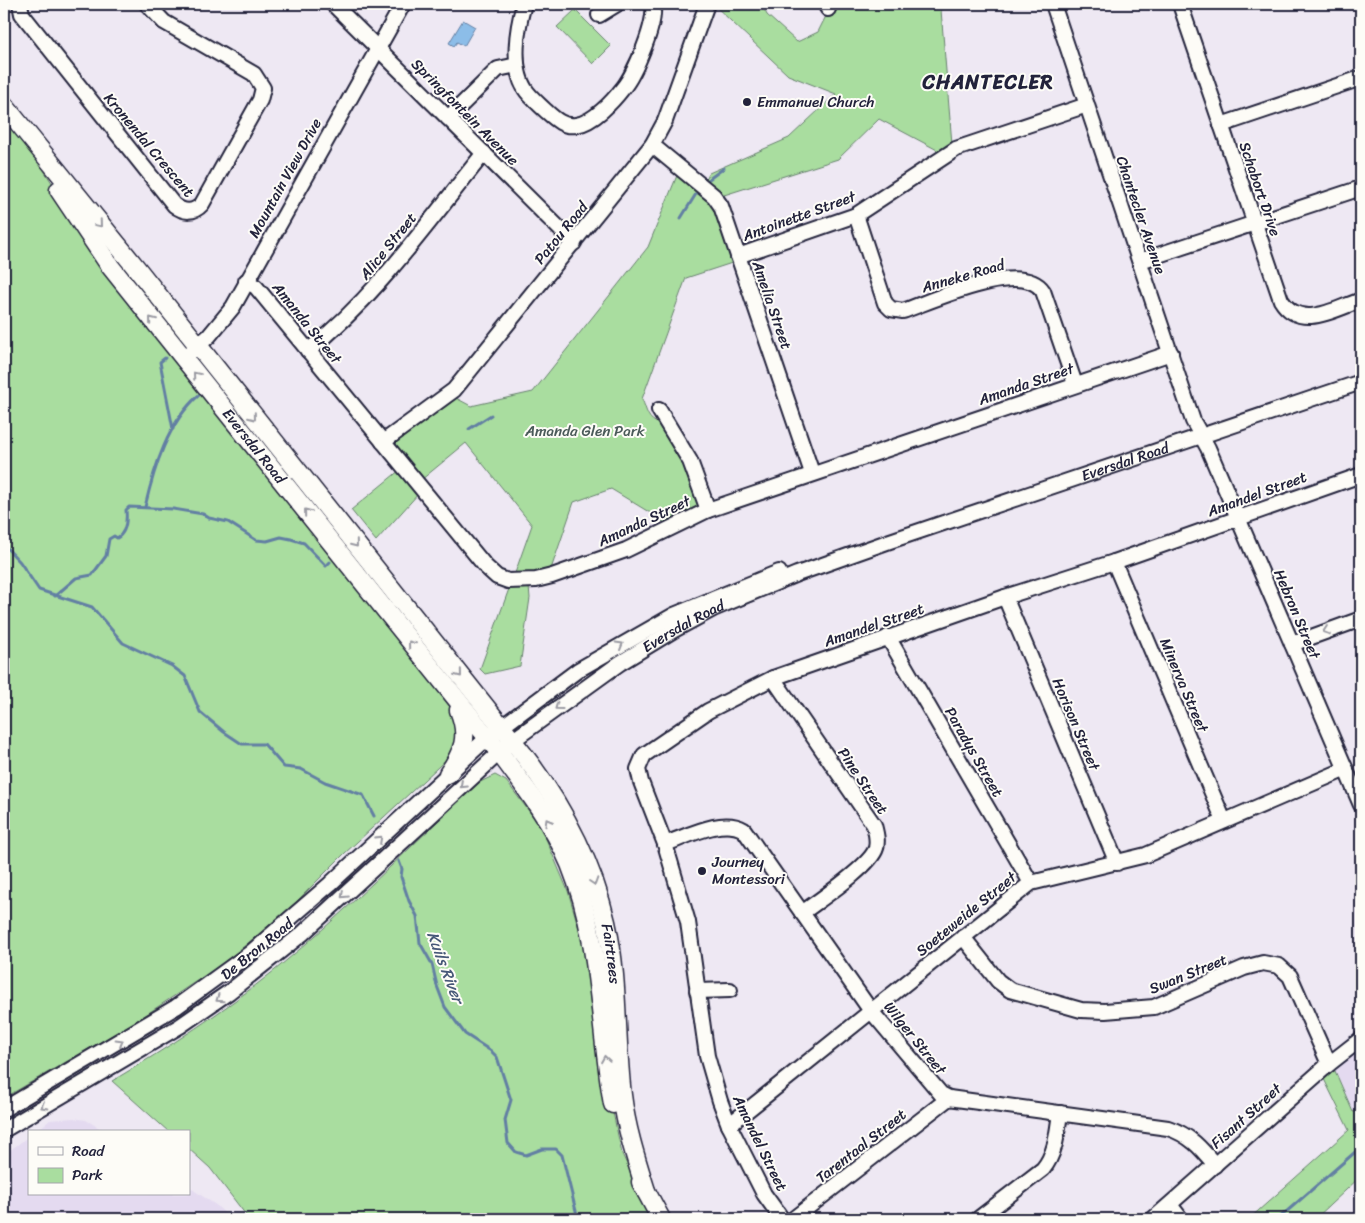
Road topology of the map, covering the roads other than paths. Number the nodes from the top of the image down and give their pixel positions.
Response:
1 (20, 4) edge
2 (147, 4) edge
3 (333, 4) edge
4 (403, 4) edge
5 (524, 4) edge
6 (617, 4) edge
7 (652, 4) edge
8 (707, 4) edge
9 (1053, 4) edge
10 (1180, 4) edge
11 (599, 15) dead end
12 (378, 48) junction
13 (517, 65) junction
14 (1361, 78) edge
15 (1087, 105) junction
16 (4, 106) edge
17 (448, 118) junction
18 (1221, 125) junction
19 (24, 132) junction
20 (652, 146) junction
21 (484, 153) junction
22 (1361, 188) edge
23 (856, 215) junction
24 (1255, 224) junction
25 (574, 243) junction
26 (738, 256) junction
27 (1140, 261) junction
28 (246, 281) junction
29 (1361, 300) edge
30 (197, 346) junction
31 (308, 351) junction
32 (1170, 353) junction
33 (182, 358) junction
34 (1361, 382) edge
35 (1076, 384) junction
36 (659, 410) dead end
37 (1201, 436) junction
38 (383, 442) junction
39 (812, 473) junction
40 (1361, 475) edge
41 (708, 510) junction
42 (1238, 518) junction
43 (890, 541) junction
44 (1114, 562) junction
45 (1005, 597) junction
46 (1361, 620) edge
47 (888, 637) junction
48 (1292, 644) junction
49 (773, 678) junction
50 (452, 696) junction
51 (501, 727) junction
52 (487, 738) junction
53 (505, 746) junction
54 (1346, 769) junction
55 (448, 774) junction
56 (1361, 805) edge
57 (1224, 821) junction
58 (666, 844) junction
59 (1117, 863) junction
60 (1031, 883) junction
61 (802, 913) junction
62 (963, 937) junction
63 (730, 990) dead end
64 (696, 991) junction
65 (871, 1011) junction
66 (1361, 1039) edge
67 (1329, 1064) junction
68 (949, 1098) junction
69 (4, 1109) edge
70 (1060, 1113) junction
71 (729, 1125) junction
72 (4, 1130) edge
73 (1215, 1165) junction
74 (1171, 1206) junction
75 (661, 1219) edge
76 (782, 1219) edge
77 (793, 1219) edge
78 (978, 1219) edge
79 (1153, 1219) edge
80 (1180, 1219) edge

1 - 2 street, Kronendal Crescent
3 - 12 street, Springfontein Avenue
4 - 12 street, Mountain View Drive
5 - 13 street
6 - 11 street
7 - 13 street
8 - 20 street, Patou Road
9 - 15 street, Chantecler Avenue
10 - 18 street, Schabort Drive
12 - 17 street, Springfontein Avenue
12 - 28 street, Mountain View Drive
13 - 17 street
14 - 18 street
15 - 23 street, Antoinette Street
15 - 27 street, Chantecler Avenue
16 - 19 main road, Eversdal Road
17 - 21 street, Springfontein Avenue
18 - 24 street, Schabort Drive
19 -> 30 main road, Eversdal Road
33 -> 19 main road, Eversdal Road
20 - 25 street, Patou Road
20 - 26 street, Amelia Street
21 - 25 street, Springfontein Avenue
21 - 31 street, Alice Street
22 - 24 street
23 - 26 street, Antoinette Street
23 - 35 street, Anneke Road
24 - 27 street
24 - 29 street, Schabort Drive
25 - 38 street, Patou Road
26 - 39 street, Amelia Street
27 - 32 street, Chantecler Avenue
28 - 30 street, Mountain View Drive
28 - 31 street, Amanda Street
30 - 33 street, Mountain View Drive
30 -> 51 main road, Eversdal Road
31 - 38 street, Amanda Street
32 - 35 street, Amanda Street
32 - 37 street, Chantecler Avenue
50 -> 33 main road, Eversdal Road
34 - 37 street, Eversdal Road
35 - 39 street, Amanda Street
36 - 41 street
37 - 42 street, Hebron Street
37 - 43 street, Eversdal Road
38 - 41 street, Amanda Street
39 - 41 street, Amanda Street
40 - 42 street, Amandel Street
42 - 44 street, Amandel Street
42 - 48 street, Hebron Street
51 -> 43 street, Eversdal Road
43 -> 53 street, Eversdal Road
44 - 45 street, Amandel Street
44 - 57 street, Minerva Street
45 - 47 street, Amandel Street
45 - 59 street, Horison Street
46 -> 48 street
47 - 49 street, Amandel Street
47 - 60 street, Paradys Street
48 - 54 street, Hebron Street
49 - 58 street, Amandel Street
49 - 61 street, Pine Street
50 - 52 main road, Eversdal Road
50 - 55 main road
51 - 52 street, Eversdal Road
51 - 53 main road
52 - 53 main road
52 - 55 street, De Bron Road
53 -> 72 street, De Bron Road
53 - 75 main road, Fairtrees
54 - 56 street, Hebron Street
54 - 57 street, Soeteweide Street
69 -> 55 street, De Bron Road
57 - 59 street, Soeteweide Street
58 - 61 street, Wilger Street
58 - 64 street, Amandel Street
59 - 60 street, Soeteweide Street
60 - 62 street, Soeteweide Street
61 - 65 street, Wilger Street
62 - 65 street, Soeteweide Street
62 - 67 street, Swan Street
63 - 64 street
64 - 71 street, Amandel Street
65 - 68 street, Wilger Street
65 - 71 street, Soeteweide Street
66 - 67 street, Fisant Street
67 - 73 street, Fisant Street
68 - 70 street
68 - 77 street, Tarentaal Street
70 - 73 street
70 - 78 street
71 - 76 street, Amandel Street
73 - 74 street, Fisant Street
74 - 79 street, Fisant Street
74 - 80 street

